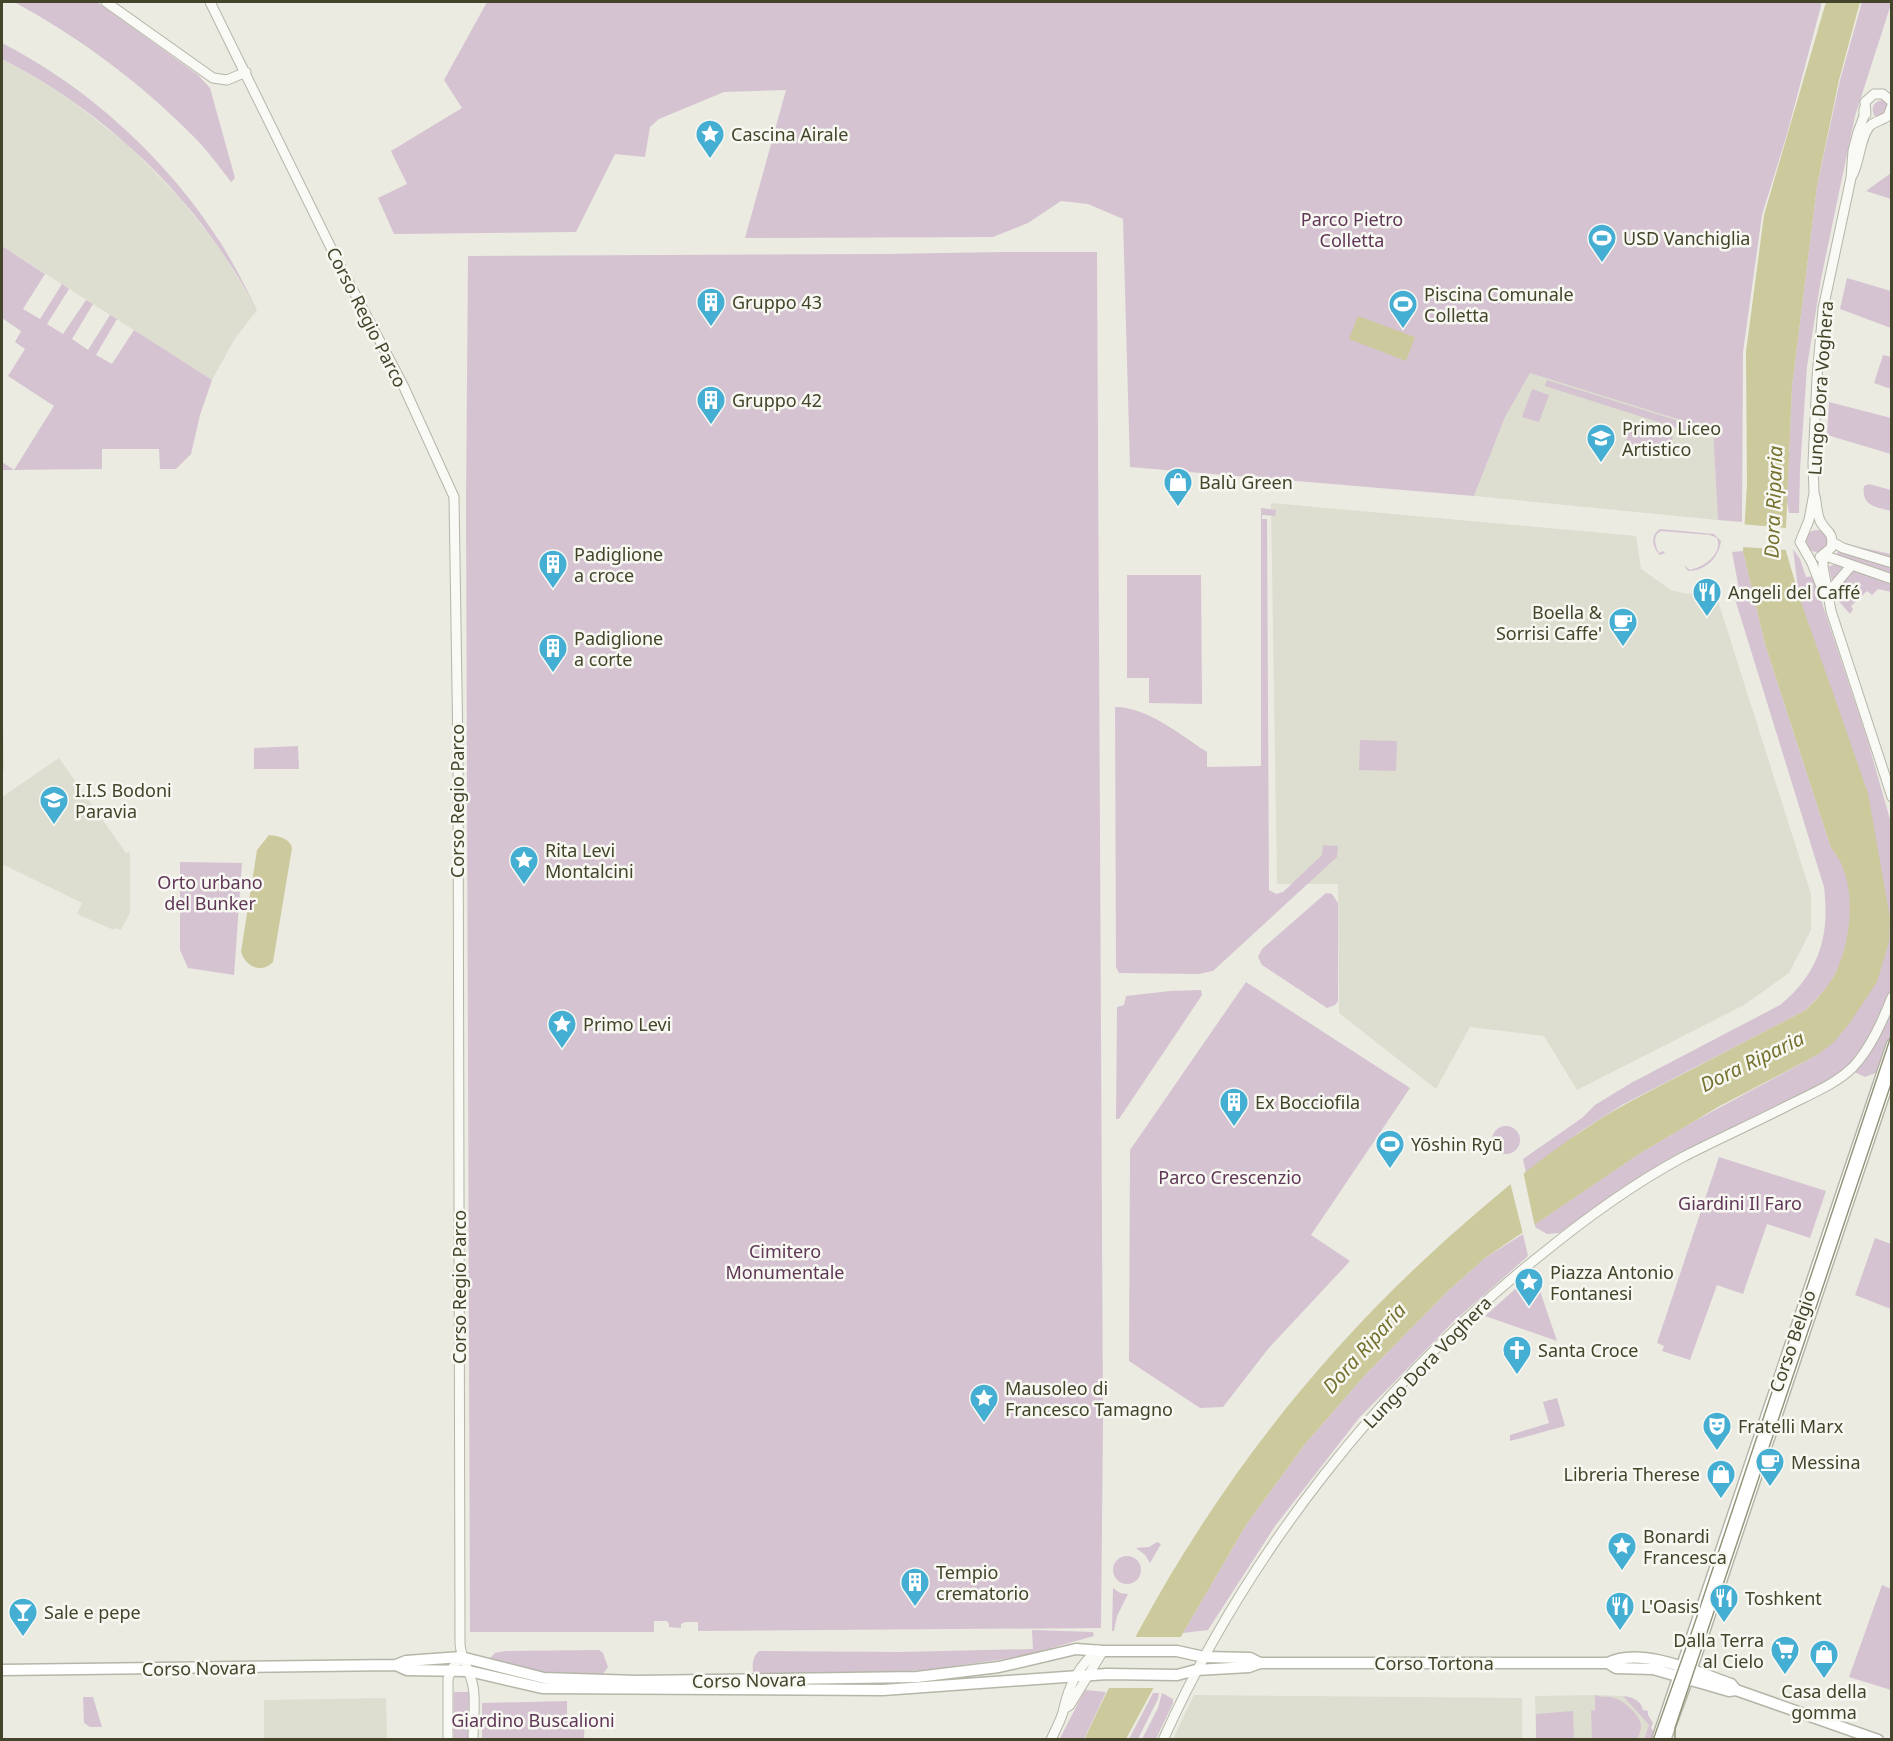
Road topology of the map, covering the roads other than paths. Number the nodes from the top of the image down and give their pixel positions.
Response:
1 (106, 2) edge
2 (210, 2) edge
3 (246, 72) junction
4 (1891, 103) edge
5 (1864, 110) junction
6 (1890, 116) edge
7 (1878, 121) junction
8 (1851, 178) junction
9 (1814, 493) junction
10 (1821, 525) junction
11 (1806, 528) junction
12 (1832, 542) junction
13 (1807, 554) junction
14 (1823, 555) junction
15 (1892, 563) edge
16 (1851, 566) junction
17 (1892, 579) edge
18 (1827, 594) junction
19 (1892, 797) edge
20 (1892, 997) edge
21 (1892, 1044) edge
22 (1892, 1071) edge
23 (1101, 1651) junction
24 (461, 1657) junction
25 (1204, 1657) junction
26 (1260, 1663) junction
27 (396, 1665) junction
28 (2, 1670) edge
29 (451, 1670) junction
30 (1196, 1670) junction
31 (469, 1671) junction
32 (1685, 1674) junction
33 (1087, 1676) junction
34 (1075, 1677) junction
35 (1064, 1709) junction
36 (1669, 1725) junction
37 (448, 1740) edge
38 (473, 1740) edge
39 (1051, 1740) edge
40 (1163, 1740) edge
41 (1657, 1740) edge
42 (1665, 1740) edge
43 (1674, 1740) edge
44 (1878, 1740) edge

1 - 3 street
2 - 3 street, Corso Regio Parco
3 - 24 street, Corso Regio Parco
4 - 5 street
4 - 6 street
5 - 7 street
5 - 8 street, Lungo Dora Voghera
6 - 7 street
7 - 8 street, Lungo Dora Voghera
8 - 9 street, Lungo Dora Voghera
9 - 10 street, Lungo Dora Voghera
9 - 11 street, Lungo Dora Voghera
10 - 11 street
10 - 12 street, Lungo Dora Voghera
11 - 13 street, Lungo Dora Voghera
12 - 14 street
12 - 15 street
13 - 14 street
13 - 18 street, Lungo Dora Voghera
14 - 16 street
14 - 18 street, Lungo Dora Voghera
16 - 17 street
16 - 18 street
18 - 19 street, Lungo Dora Voghera
20 - 25 street, Lungo Dora Voghera
21 - 32 main road, Corso Belgio
22 - 32 main road, Corso Belgio
23 - 24 main road, Corso Novara
23 - 25 main road, Corso Tortona
23 - 33 street
23 - 34 street
24 - 27 main road, Corso Novara
24 - 29 street
24 - 31 street, Corso Regio Parco
25 - 26 main road, Corso Tortona
25 - 30 street, Lungo Dora Voghera
26 - 30 main road, Corso Tortona
26 - 32 main road, Corso Tortona
27 - 28 main road, Corso Novara
27 - 29 main road, Corso Novara
29 - 31 main road, Corso Novara
29 - 37 street
30 - 33 main road, Corso Tortona
30 - 40 street, Lungo Dora Voghera
31 - 34 main road, Corso Novara
31 - 38 street, Corso Regio Parco
32 - 36 main road, Corso Belgio
32 - 41 main road, Corso Belgio
32 - 44 main road, Corso Tortona
33 - 34 main road
33 - 35 street
34 - 35 street
35 - 39 street
36 - 42 main road, Corso Belgio
36 - 43 street

